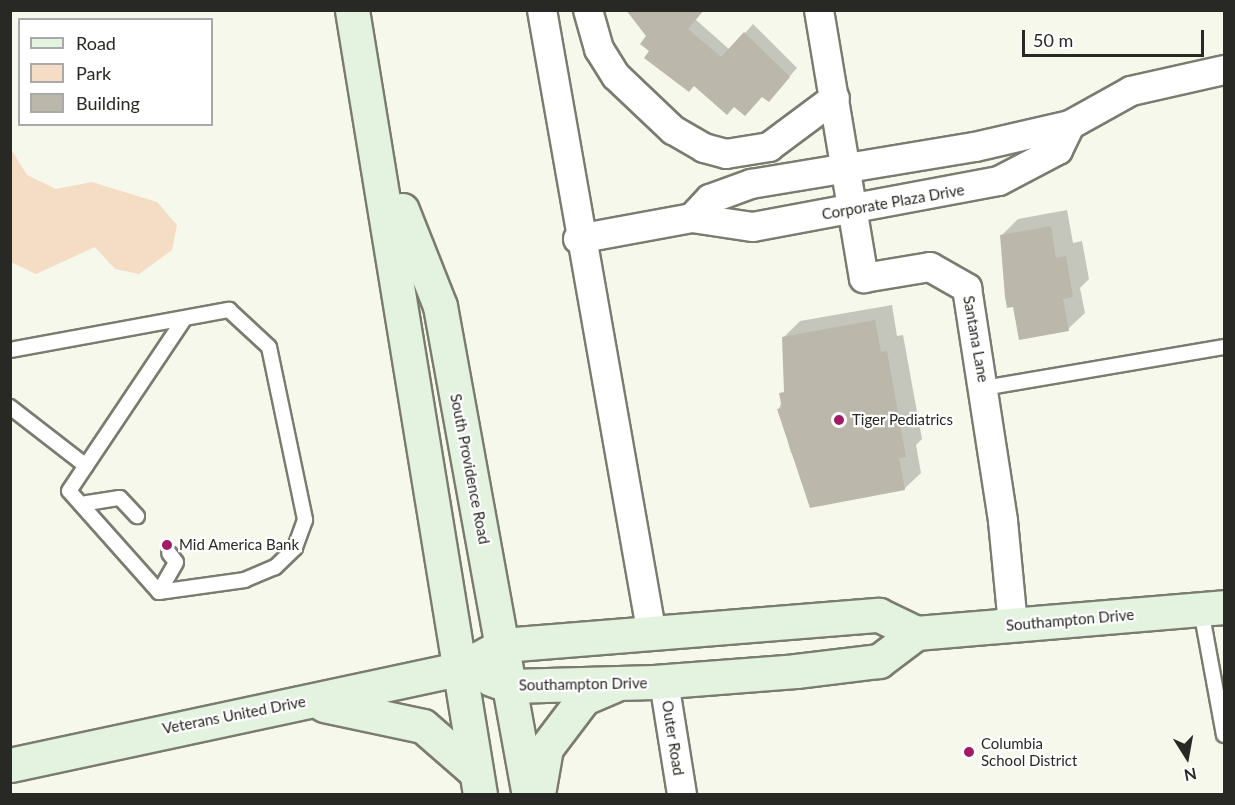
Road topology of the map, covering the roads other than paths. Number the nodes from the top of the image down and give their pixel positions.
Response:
1 (352, 10) edge
2 (542, 10) edge
3 (588, 10) edge
4 (819, 10) edge
5 (1224, 70) edge
6 (835, 98) junction
7 (1070, 125) junction
8 (379, 152) junction
9 (847, 168) junction
10 (854, 209) junction
11 (692, 218) junction
12 (578, 238) junction
13 (184, 319) junction
14 (1224, 347) edge
15 (10, 350) edge
16 (984, 388) junction
17 (10, 407) edge
18 (86, 466) junction
19 (81, 504) junction
20 (137, 516) dead end
21 (169, 553) dead end
22 (159, 592) junction
23 (1213, 608) edge
24 (1013, 625) junction
25 (915, 633) junction
26 (652, 635) junction
27 (503, 645) junction
28 (459, 669) junction
29 (664, 682) junction
30 (618, 683) junction
31 (510, 686) junction
32 (302, 701) junction
33 (1224, 735) edge
34 (10, 765) edge
35 (478, 783) edge
36 (529, 795) edge
37 (538, 795) edge
38 (682, 795) edge

1 - 8 main road, South Providence Road
2 - 12 street
3 - 6 street
4 - 6 street, Santana Lane
5 - 7 street
6 - 9 street, Santana Lane
7 - 9 street
7 - 10 street, Corporate Plaza Drive
8 - 27 main road, South Providence Road
8 - 28 main road, South Providence Road
9 - 10 street, Santana Lane
9 - 11 street
10 - 11 street, Corporate Plaza Drive
10 - 16 street, Santana Lane
11 - 12 street, Corporate Plaza Drive
12 - 26 street
13 - 15 lane
13 - 18 lane
13 - 22 lane
14 - 16 lane
16 - 24 street, Santana Lane
17 - 18 lane
18 - 19 lane
19 - 20 lane
19 - 22 lane
21 - 22 lane
23 - 24 main road, Southampton Drive
23 - 33 lane
24 - 25 main road, Southampton Drive
25 - 26 main road
25 - 29 main road, Southampton Drive
26 - 27 main road
27 - 28 main road
27 - 31 main road, South Providence Road
28 - 31 main road, Southampton Drive
28 - 32 main road, Veterans United Drive
28 - 35 main road, South Providence Road
29 - 30 main road, Southampton Drive
29 - 38 street, Outer Road
30 - 31 main road, Southampton Drive
30 - 37 main road
31 - 36 main road, South Providence Road
32 - 34 main road, Veterans United Drive
32 - 35 main road

